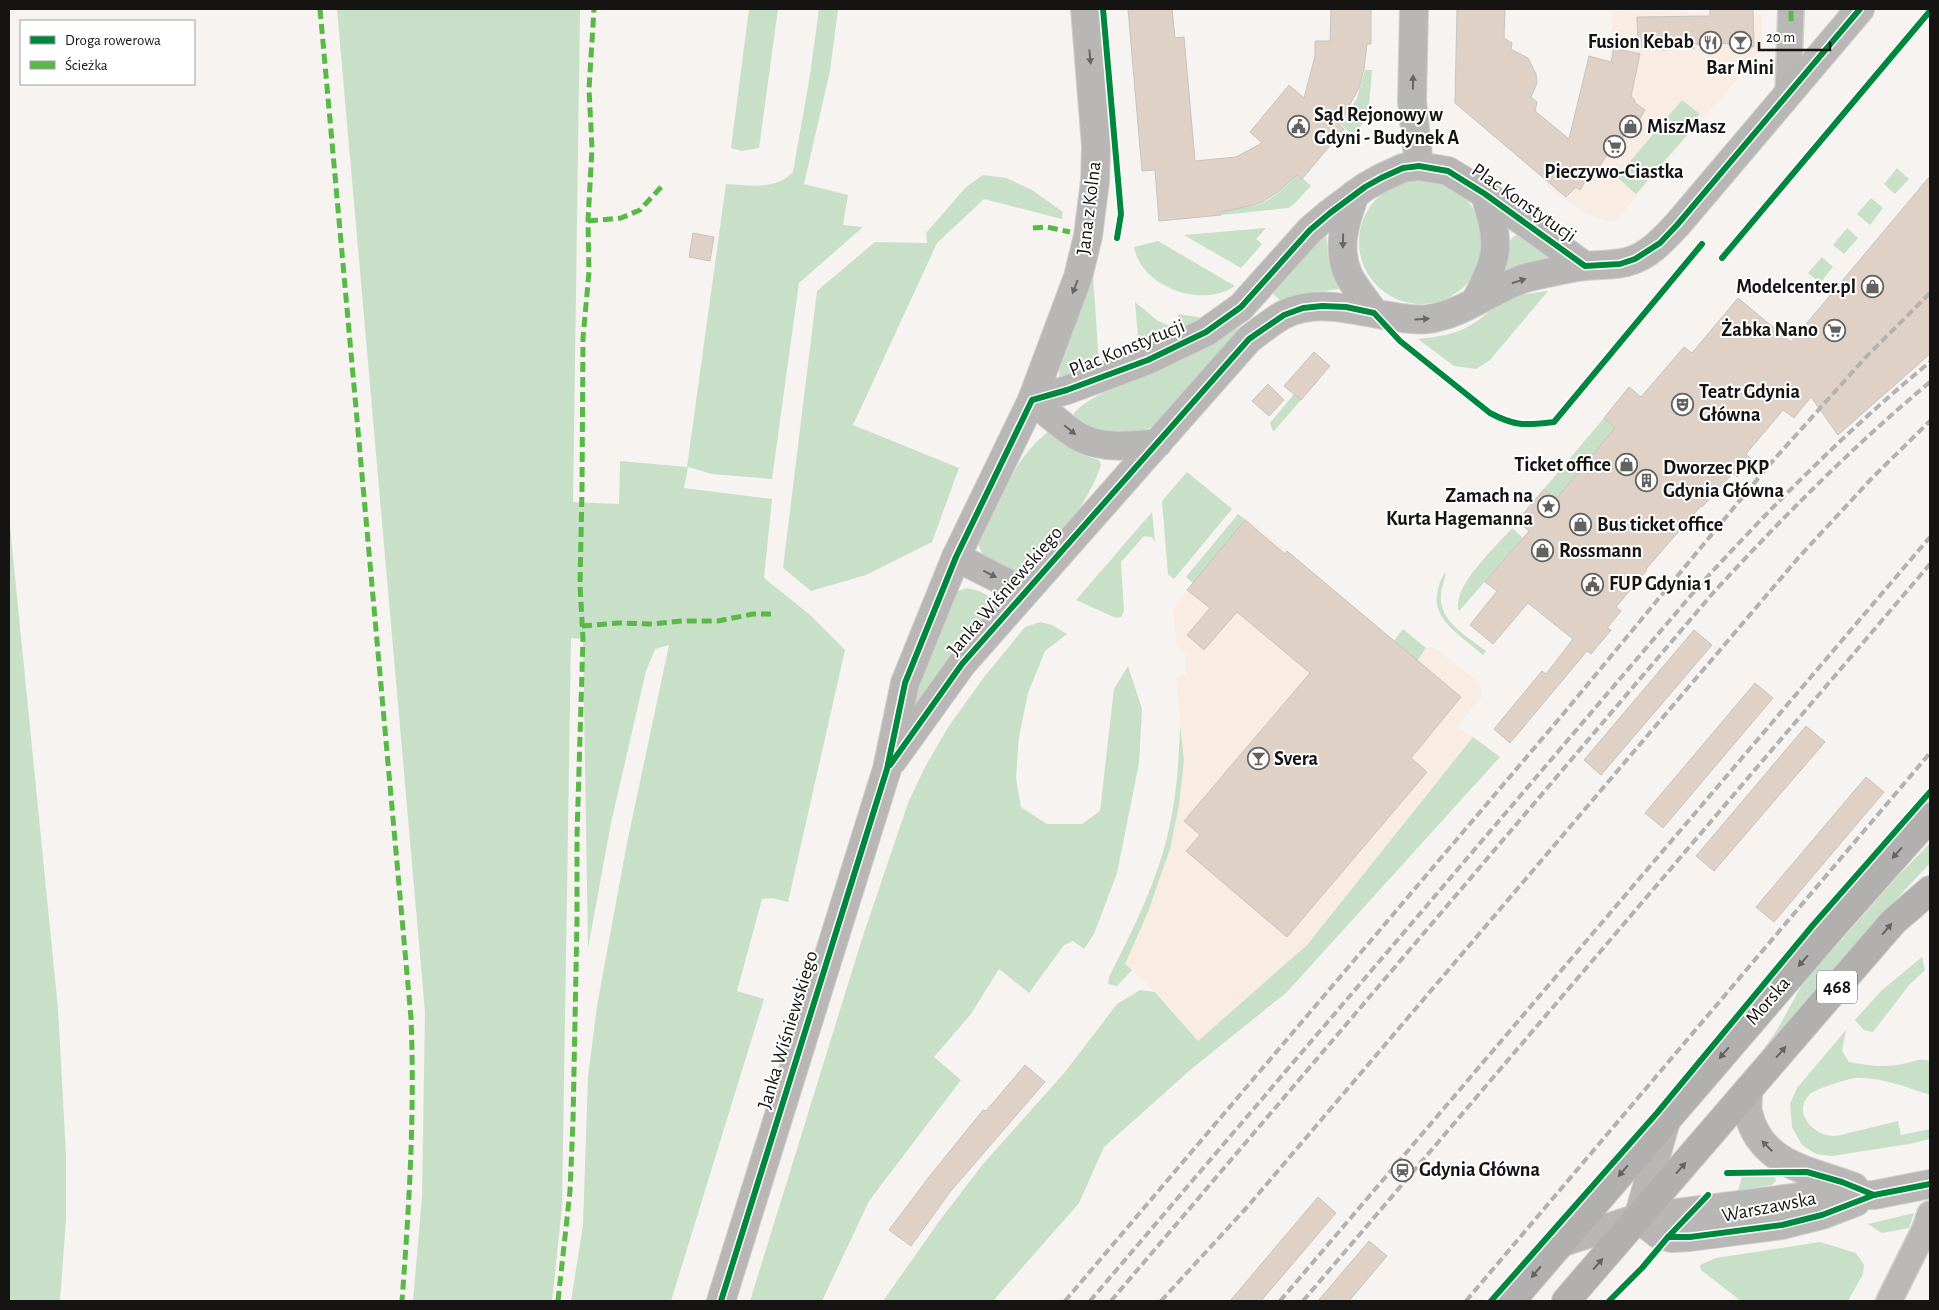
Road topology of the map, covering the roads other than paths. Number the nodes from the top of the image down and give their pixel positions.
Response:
1 (1085, 9) edge
2 (1414, 9) edge
3 (1791, 9) edge
4 (1860, 9) edge
5 (1788, 94) junction
6 (1418, 166) junction
7 (1355, 194) junction
8 (1485, 194) junction
9 (1585, 266) junction
10 (1475, 302) junction
11 (1374, 313) junction
12 (1032, 400) junction
13 (1158, 443) junction
14 (956, 557) junction
15 (1025, 592) junction
16 (887, 769) junction
17 (1930, 817) edge
18 (1930, 890) edge
19 (1749, 1089) junction
20 (1666, 1121) junction
21 (1930, 1184) edge
22 (1874, 1195) junction
23 (1930, 1214) edge
24 (1638, 1218) junction
25 (1560, 1243) junction
26 (721, 1301) edge
27 (1511, 1301) edge
28 (1566, 1301) edge
29 (1889, 1301) edge

1 -> 12 main road, Jana z Kolna
6 -> 2 main road
3 - 5 street
4 - 5 main road, Plac Konstytucji
5 - 9 main road, Plac Konstytucji
6 - 7 main road, Plac Konstytucji
6 - 8 main road, Plac Konstytucji
7 -> 11 main road
7 - 12 main road, Plac Konstytucji
8 - 9 main road, Plac Konstytucji
8 - 10 main road, Plac Konstytucji
10 -> 9 main road, Plac Konstytucji
11 -> 10 main road, Plac Konstytucji
11 - 13 main road, Plac Konstytucji
12 -> 13 main road
12 - 14 main road, Janka Wiśniewskiego
13 - 15 main road, Janka Wiśniewskiego
14 -> 15 main road
14 - 16 main road, Janka Wiśniewskiego
15 - 16 main road, Janka Wiśniewskiego
16 - 26 main road, Janka Wiśniewskiego
17 -> 20 main road, Morska / 468
19 -> 18 main road, 468
22 -> 19 main road, Warszawska
24 -> 19 main road, 468
20 - 24 main road
20 -> 25 main road, Morska / 468
21 - 22 main road, Warszawska
22 - 24 main road, Warszawska
23 - 29 street
24 - 25 main road, Warszawska
28 -> 24 main road, 468
25 -> 27 main road, Morska / 468

